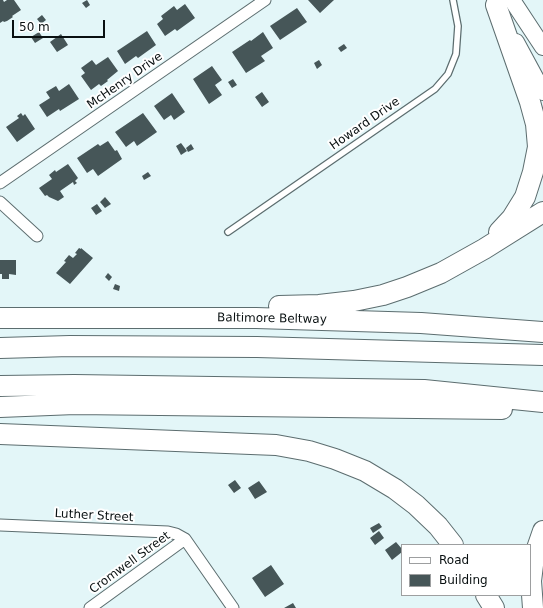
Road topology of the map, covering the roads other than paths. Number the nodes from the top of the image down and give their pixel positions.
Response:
1 (265, 0) edge
2 (453, 0) edge
3 (501, 2) edge
4 (543, 47) edge
5 (543, 92) edge
6 (0, 183) edge
7 (0, 202) edge
8 (543, 212) edge
9 (228, 232) dead end
10 (37, 236) dead end
11 (484, 249) junction
12 (68, 317) junction
13 (0, 318) edge
14 (543, 332) edge
15 (0, 348) edge
16 (543, 355) edge
17 (0, 386) edge
18 (543, 402) edge
19 (0, 407) edge
20 (543, 410) edge
21 (0, 434) edge
22 (0, 525) edge
23 (543, 531) edge
24 (185, 540) junction
25 (452, 544) edge
26 (487, 596) edge
27 (90, 608) edge
28 (233, 608) edge
29 (494, 608) edge
30 (533, 608) edge

1 - 6 street, McHenry Drive
2 - 9 lane, Howard Drive
3 - 4 main road
3 - 5 main road
3 - 11 highway
7 - 10 street
8 - 11 highway
11 - 12 highway
12 - 13 highway, Baltimore Beltway
12 - 14 highway, Baltimore Beltway
15 - 16 highway
17 - 18 highway
19 - 20 highway
21 - 25 highway
22 - 24 street, Luther Street
23 - 30 highway
24 - 27 street, Cromwell Street
24 - 28 street
26 - 29 highway

